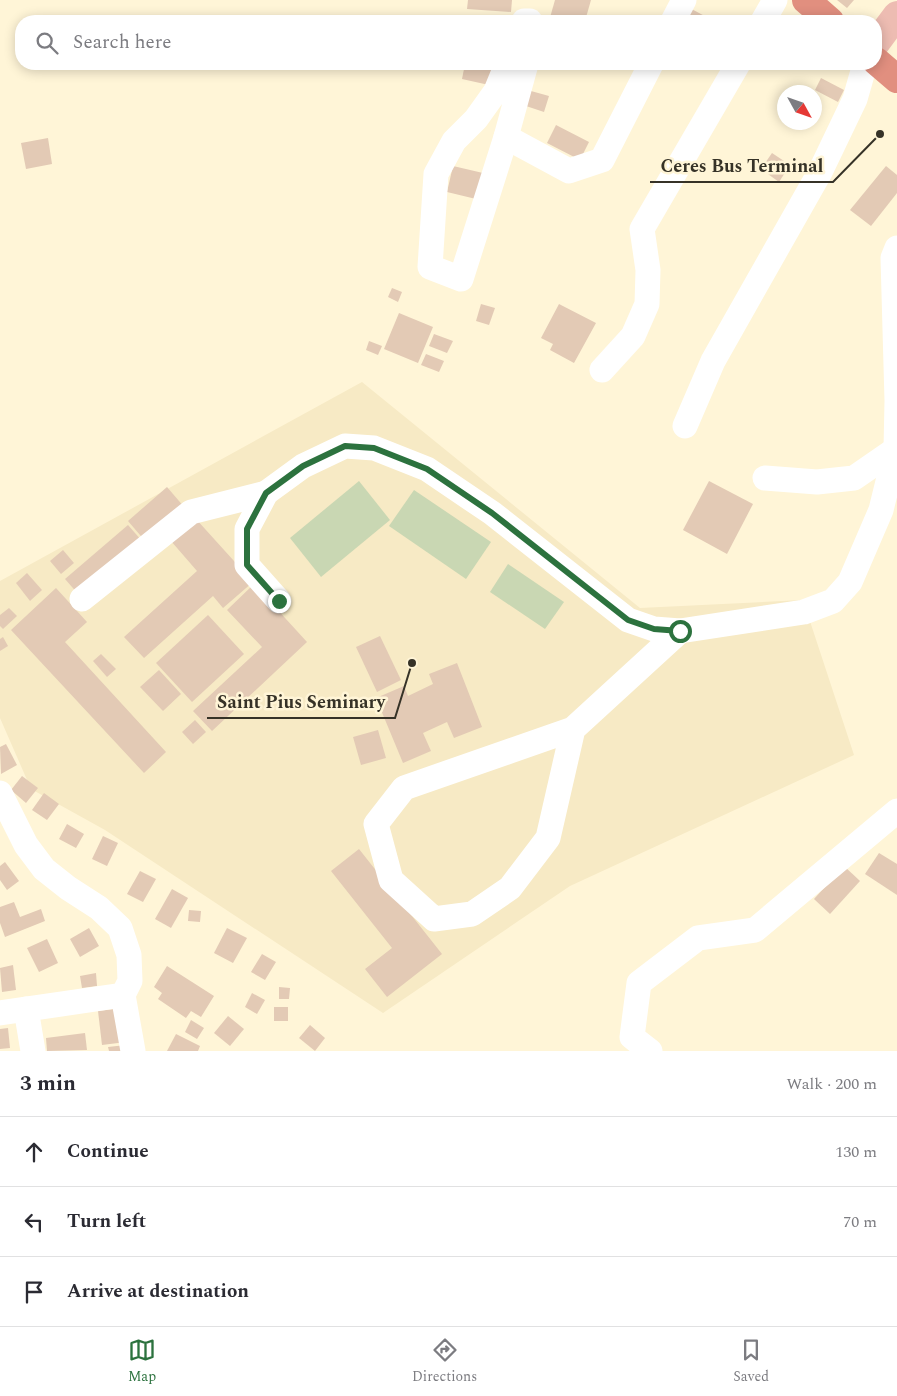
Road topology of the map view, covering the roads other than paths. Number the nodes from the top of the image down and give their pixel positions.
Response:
1 (684, 0) edge
2 (775, 0) edge
3 (806, 0) edge
4 (676, 15) edge
5 (766, 15) edge
6 (823, 15) edge
7 (897, 15) edge
8 (882, 35) edge
9 (505, 70) edge
10 (524, 70) edge
11 (649, 70) edge
12 (735, 70) edge
13 (880, 70) edge
14 (506, 137) junction
15 (897, 248) edge
16 (602, 370) dead end
17 (684, 426) dead end
18 (896, 449) edge
19 (764, 478) dead end
20 (266, 493) junction
21 (82, 599) dead end
22 (279, 601) dead end
23 (680, 631) junction
24 (572, 729) junction
25 (0, 793) edge
26 (897, 811) edge
27 (123, 995) junction
28 (26, 1009) junction
29 (0, 1013) edge
30 (33, 1051) edge
31 (133, 1051) edge
32 (650, 1051) edge

1 - 4 street
2 - 5 street
3 - 6 highway
7 - 8 main road
9 - 14 street
10 - 14 street
11 - 14 street
12 - 16 street
13 - 17 street
15 - 18 street
18 - 19 street
18 - 23 street
20 - 21 street
20 - 22 street
20 - 23 street
23 - 24 street
24 - 24 street
25 - 27 street
26 - 32 street
27 - 28 street
27 - 31 street
28 - 29 street
28 - 30 street

